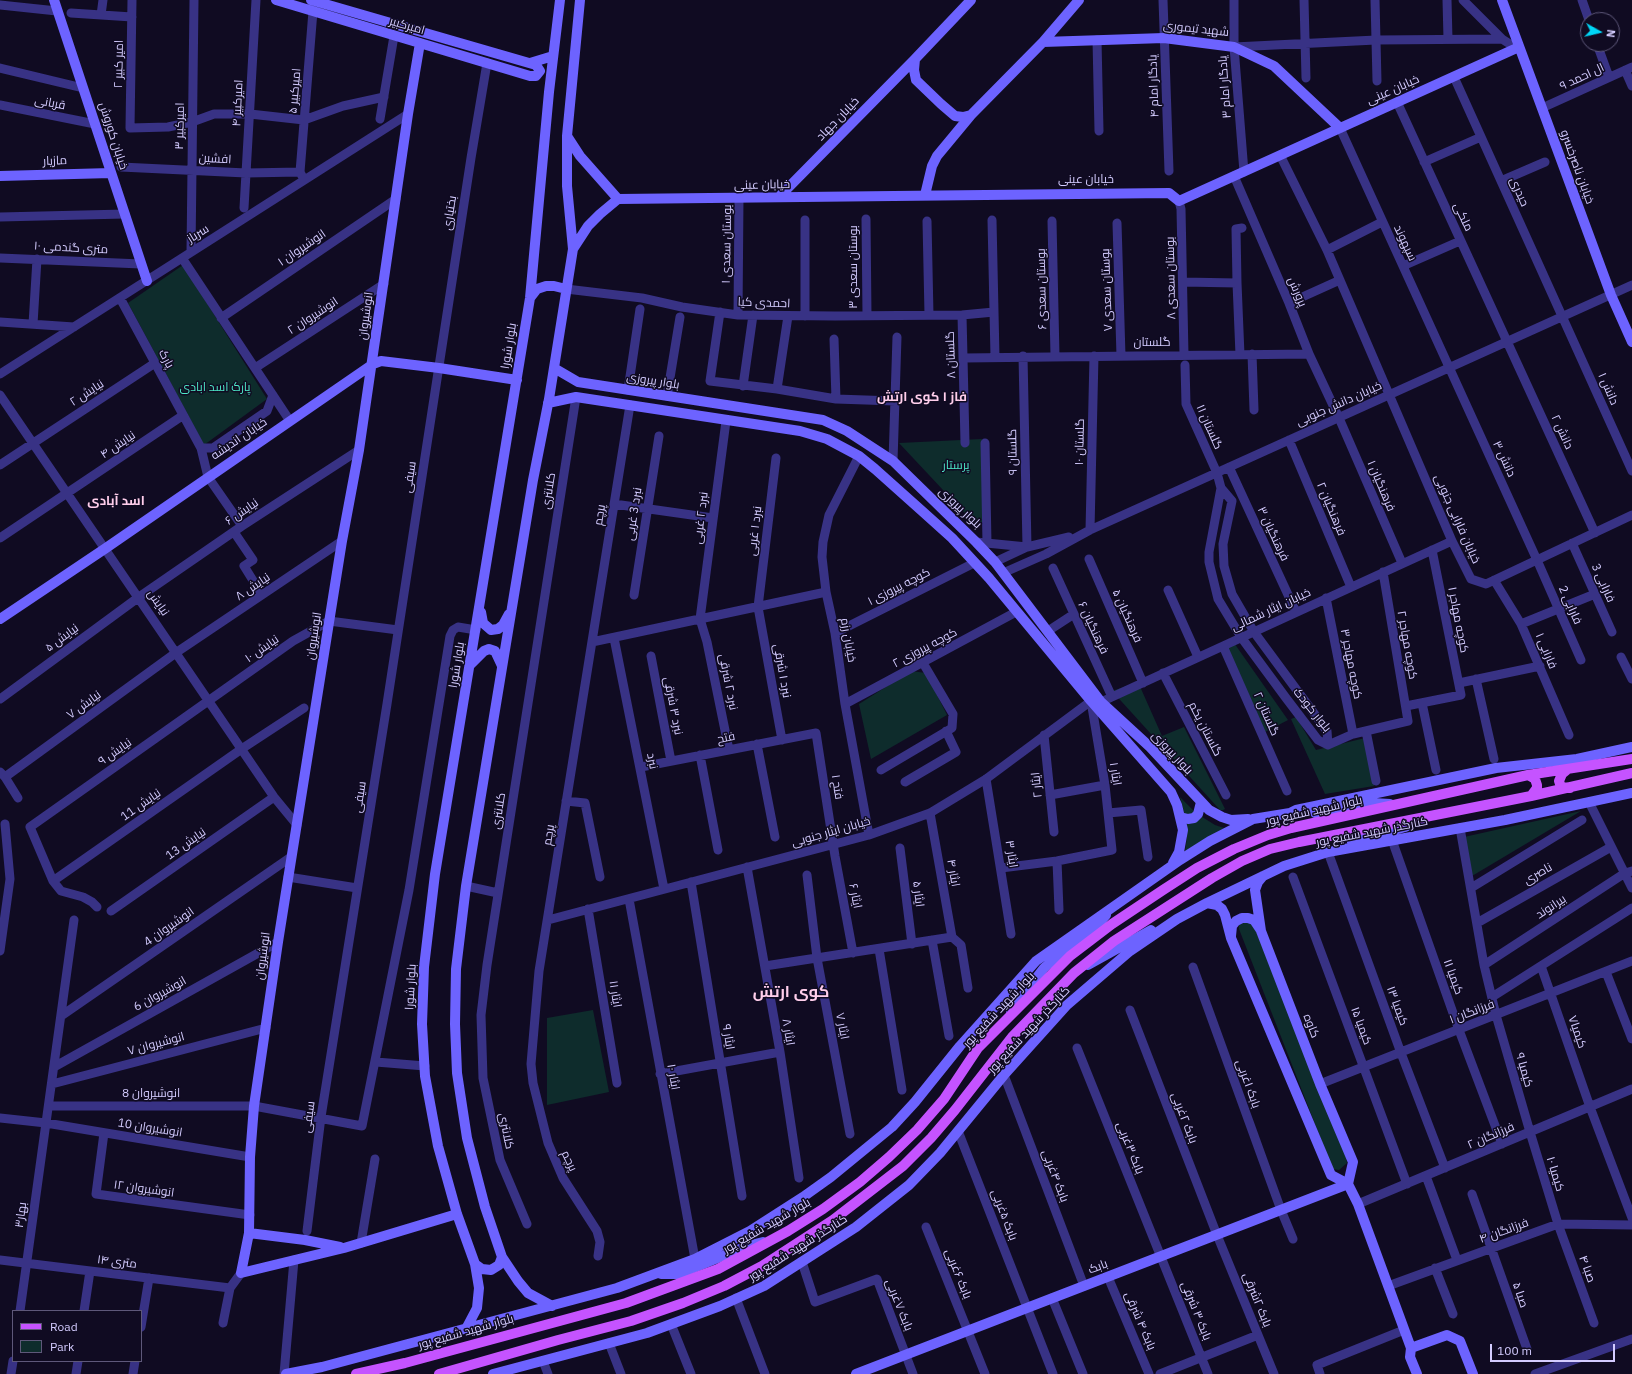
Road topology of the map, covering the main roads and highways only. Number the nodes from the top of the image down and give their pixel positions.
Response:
1 (54, 0) edge
2 (276, 0) edge
3 (311, 0) edge
4 (560, 0) edge
5 (580, 0) edge
6 (971, 0) edge
7 (1080, 0) edge
8 (1502, 0) edge
9 (1043, 42) junction
10 (420, 43) junction
11 (1518, 48) junction
12 (553, 56) junction
13 (915, 59) junction
14 (530, 63) junction
15 (530, 76) junction
16 (549, 92) junction
17 (971, 115) junction
18 (1340, 128) junction
19 (568, 136) junction
20 (111, 173) junction
21 (0, 176) edge
22 (925, 196) junction
23 (779, 197) junction
24 (618, 199) junction
25 (573, 249) junction
26 (147, 281) road end
27 (566, 289) junction
28 (530, 298) junction
29 (1632, 342) edge
30 (373, 364) junction
31 (554, 368) junction
32 (517, 380) junction
33 (578, 382) junction
34 (576, 397) junction
35 (548, 403) junction
36 (994, 562) junction
37 (1003, 573) junction
38 (989, 578) junction
39 (480, 602) junction
40 (511, 611) junction
41 (0, 619) edge
42 (470, 665) junction
43 (502, 666) junction
44 (1096, 701) junction
45 (1632, 747) edge
46 (1632, 759) edge
47 (1568, 769) junction
48 (1632, 773) edge
49 (1528, 775) junction
50 (1570, 788) junction
51 (1632, 792) edge
52 (1531, 796) junction
53 (1201, 802) junction
54 (1404, 804) junction
55 (1290, 813) junction
56 (1180, 817) junction
57 (1426, 817) junction
58 (1254, 819) junction
59 (1328, 852) junction
60 (1168, 869) junction
61 (1263, 876) junction
62 (1117, 903) junction
63 (1207, 903) junction
64 (1177, 919) junction
65 (1261, 931) junction
66 (1231, 938) junction
67 (1074, 973) junction
68 (996, 1030) junction
69 (1348, 1184) junction
70 (457, 1214) junction
71 (249, 1233) junction
72 (773, 1240) junction
73 (344, 1248) junction
74 (502, 1257) junction
75 (475, 1264) junction
76 (655, 1274) junction
77 (552, 1306) junction
78 (466, 1327) junction
79 (1411, 1348) junction
80 (285, 1374) edge
81 (356, 1374) edge
82 (439, 1374) edge
83 (492, 1374) edge
84 (856, 1374) edge
85 (1417, 1374) edge
86 (1473, 1374) edge

1 - 20 main road, خیابان کوروش
2 - 10 main road, امیرکبیر
3 - 14 main road, امیرکبیر
4 - 12 main road, بلوار شورا
5 - 19 main road
6 - 13 main road, خیابان جهاد
7 - 9 main road
8 - 11 main road, خیابان ناصرخسرو
9 - 17 main road
9 - 18 main road, شهید تیموری
10 - 15 main road, امیرکبیر
10 - 30 main road, انوشیروان
11 - 18 main road, خیابان عینی
11 - 29 main road, خیابان ناصرخسرو
12 - 14 main road
12 - 16 main road, بلوار شورا
13 - 17 main road
13 - 23 main road, خیابان جهاد
14 - 15 main road
15 - 16 main road
16 - 28 main road, بلوار شورا
17 - 22 main road
18 - 22 main road, خیابان عینی
19 - 24 main road
19 - 25 main road
20 - 21 main road, مازیار
20 - 26 main road, خیابان کوروش
22 - 23 main road, خیابان عینی
23 - 24 main road, خیابان عینی
24 - 25 main road
25 - 27 main road
27 - 28 main road
27 - 31 main road
28 - 32 main road, بلوار شورا
30 - 32 main road, خیابان اندیشه
30 - 41 main road, خیابان اندیشه
30 - 71 main road, انوشیروان
31 - 33 main road, بلوار پیروزی
31 - 35 main road
32 - 39 main road, بلوار شورا
33 - 34 main road
33 - 36 main road, بلوار پیروزی
34 - 35 main road, بلوار پیروزی
34 - 38 main road, بلوار پیروزی
35 - 40 main road
36 - 37 main road, بلوار پیروزی
36 - 38 main road
37 - 38 main road
37 - 44 main road, بلوار پیروزی
38 - 44 main road, بلوار پیروزی
39 - 40 main road
39 - 42 main road, بلوار شورا
40 - 43 main road
42 - 43 main road
42 - 70 main road, بلوار شورا
43 - 74 main road
44 - 53 main road, بلوار پیروزی
44 - 56 main road, بلوار پیروزی
45 - 55 main road
46 - 47 main road, بلوار شهید شفیع پور
47 - 49 main road, بلوار شهید شفیع پور
47 - 50 main road
48 - 50 main road
49 - 52 main road
49 - 54 main road, بلوار شهید شفیع پور
50 - 52 main road
51 - 59 main road, کنارگذر شهید شفیع پور
52 - 57 main road
53 - 56 main road
53 - 58 main road, بلوار پیروزی
54 - 55 main road
54 - 68 main road, بلوار شهید شفیع پور
55 - 58 main road
56 - 60 main road, بلوار پیروزی
57 - 59 main road
57 - 67 main road
58 - 60 main road
59 - 61 main road, کنارگذر شهید شفیع پور
60 - 62 main road
61 - 63 main road, کنارگذر شهید شفیع پور
61 - 65 main road, کاوه
62 - 68 main road
62 - 76 main road
63 - 64 main road, کنارگذر شهید شفیع پور
63 - 66 main road
64 - 67 main road
64 - 83 main road, کنارگذر شهید شفیع پور
65 - 66 main road
65 - 69 main road, کاوه
66 - 69 main road
67 - 82 main road
68 - 72 main road, بلوار شهید شفیع پور
69 - 79 main road
69 - 84 main road, بابک
70 - 73 main road
70 - 75 main road, بلوار شورا
71 - 73 main road
71 - 73 main road, انوشیروان
72 - 76 main road
72 - 81 main road, بلوار شهید شفیع پور
74 - 75 main road
74 - 77 main road
75 - 78 main road, بلوار شورا
76 - 77 main road
77 - 78 main road
78 - 80 main road
79 - 85 main road
79 - 86 main road

